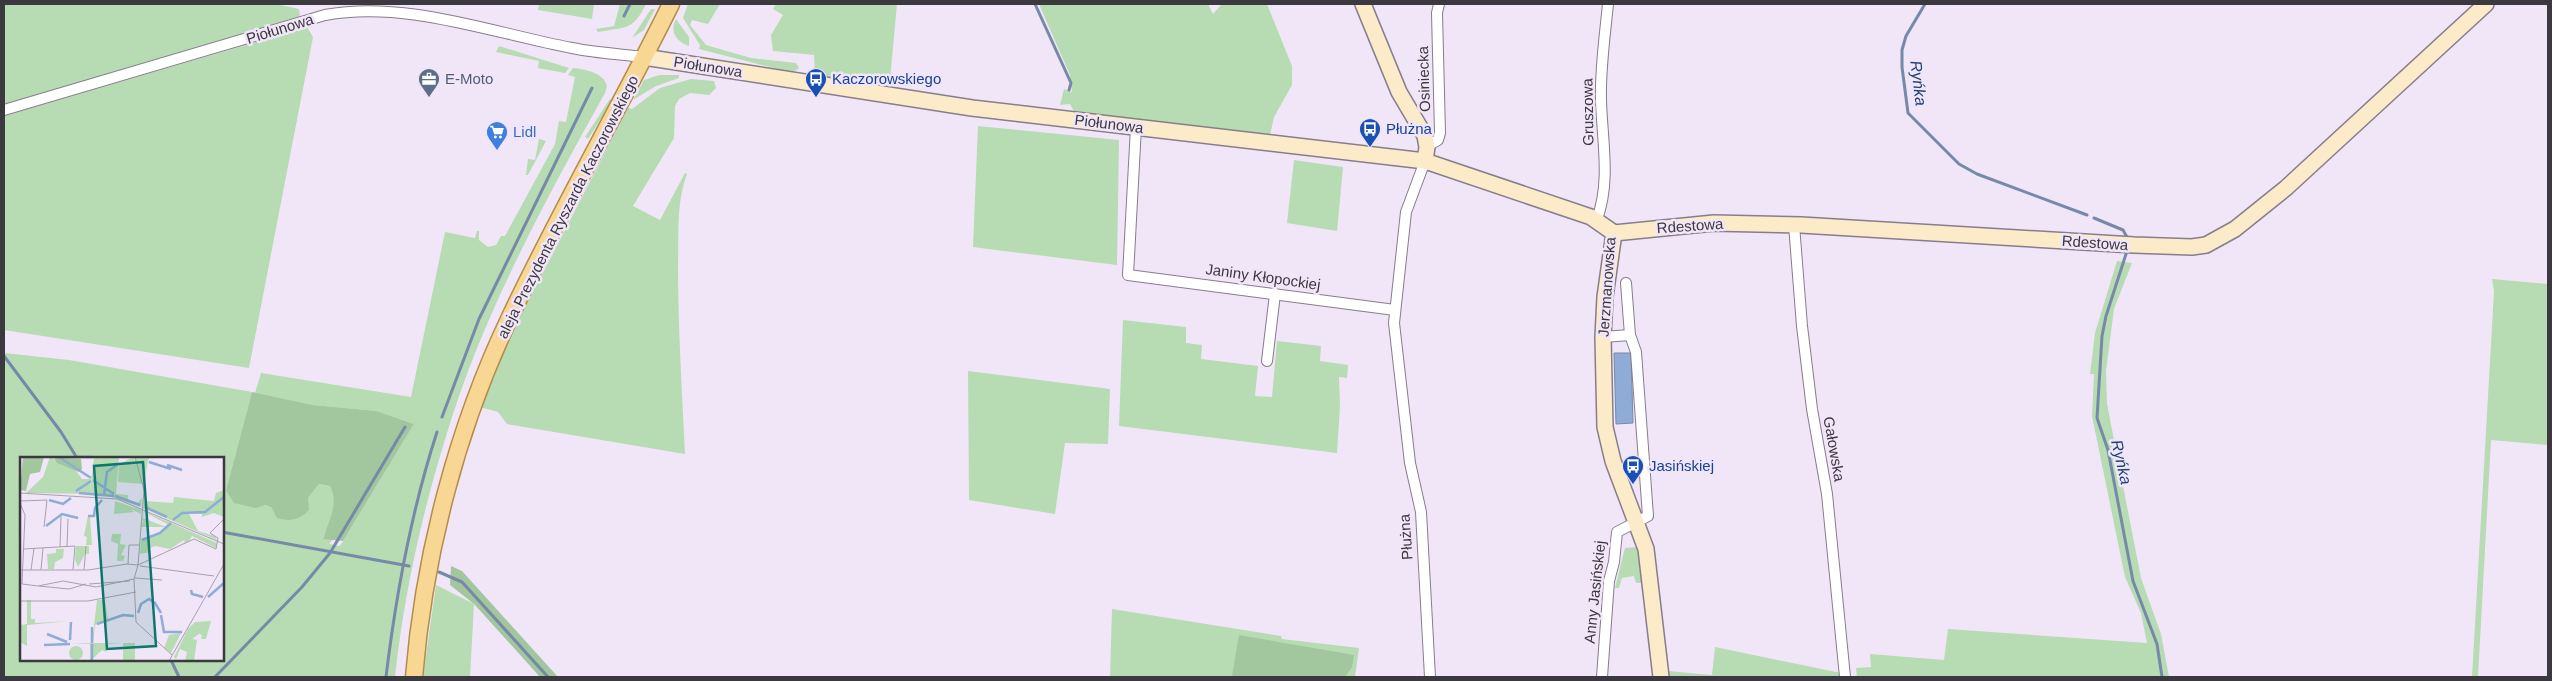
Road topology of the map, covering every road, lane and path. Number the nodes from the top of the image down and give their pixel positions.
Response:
1 (671, 4) edge
2 (1363, 4) edge
3 (1439, 4) edge
4 (1608, 4) edge
5 (2486, 4) edge
6 (644, 57) junction
7 (4, 110) edge
8 (1136, 127) junction
9 (1426, 153) junction
10 (1596, 219) junction
11 (1794, 225) junction
12 (1614, 233) junction
13 (1626, 283) dead end
14 (1275, 294) junction
15 (1395, 310) junction
16 (1630, 336) junction
17 (1603, 337) junction
18 (1267, 361) dead end
19 (1637, 520) junction
20 (414, 677) edge
21 (1430, 677) edge
22 (1602, 677) edge
23 (1661, 677) edge
24 (1845, 677) edge

1 - 6 main road, aleja Prezydenta Ryszarda Kaczorowskiego
2 - 9 street
3 - 9 street, Osiniecka
4 - 10 street, Gruszowa
5 - 11 street, Rdestowa
6 - 7 street, Piołunowa
6 - 8 street, Piołunowa
6 - 20 main road, aleja Prezydenta Ryszarda Kaczorowskiego
8 - 9 street, Piołunowa
8 - 14 street, Janiny Kłopockiej
9 - 10 street, Jerzmanowska
9 - 15 street, Płużna
10 - 12 street, Jerzmanowska
11 - 12 street, Rdestowa
11 - 24 street, Gałowska
12 - 17 street, Jerzmanowska
13 - 16 street
14 - 15 street, Janiny Kłopockiej
14 - 18 street
15 - 21 street, Płużna
16 - 17 street
16 - 19 street
17 - 19 street, Jerzmanowska
19 - 22 street, Anny Jasińskiej
19 - 23 street, Jerzmanowska

